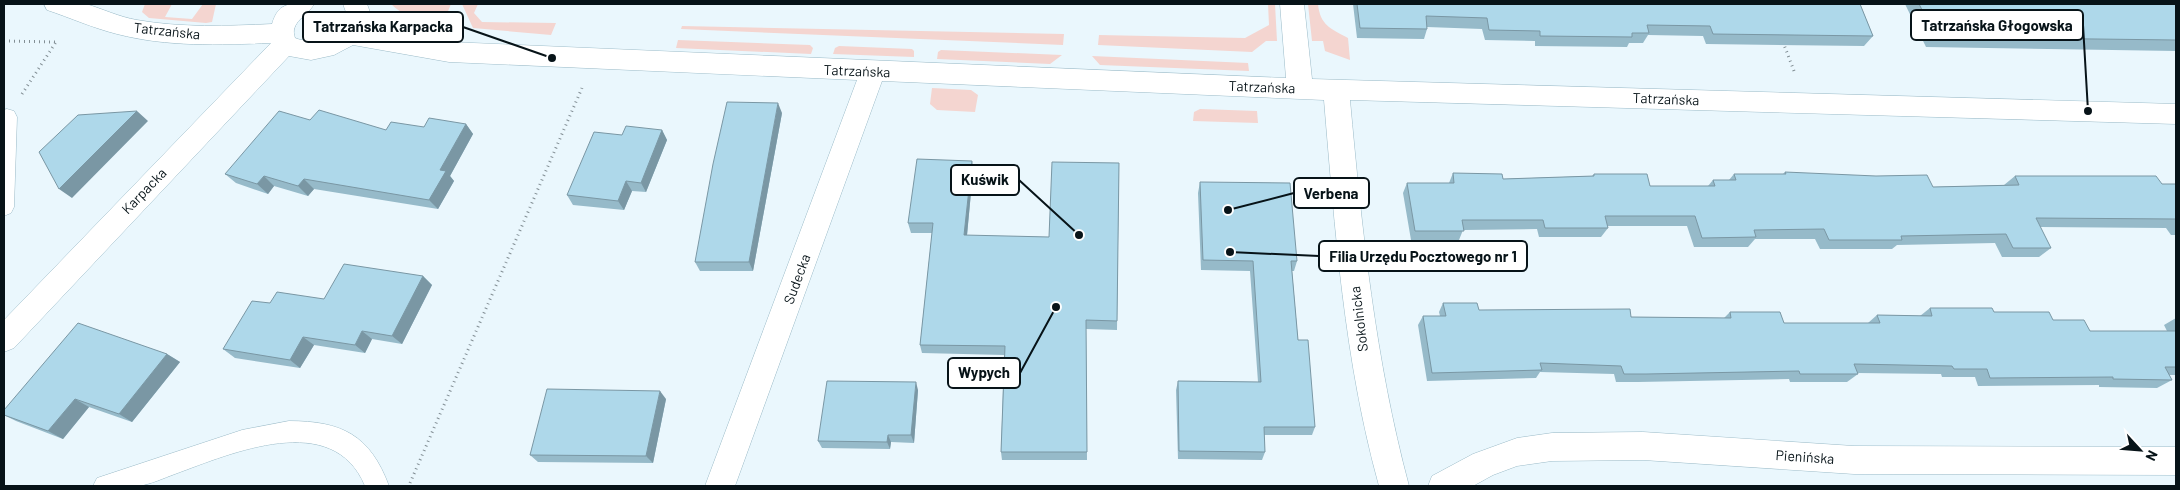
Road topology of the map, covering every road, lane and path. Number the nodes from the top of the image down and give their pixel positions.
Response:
1 (56, 4) edge
2 (302, 4) edge
3 (355, 4) edge
4 (1292, 4) edge
5 (349, 35) junction
6 (283, 39) junction
7 (1782, 40) edge
8 (4, 41) edge
9 (594, 60) junction
10 (873, 72) junction
11 (1300, 89) junction
12 (1336, 90) junction
13 (1805, 103) junction
14 (2176, 114) edge
15 (7, 116) joint
16 (4, 207) edge
17 (4, 338) edge
18 (2174, 465) edge
19 (105, 486) edge
20 (377, 486) edge
21 (408, 486) edge
22 (720, 486) edge
23 (1394, 486) edge
24 (1443, 486) edge

1 - 6 street, Tatrzańska
2 - 6 street, Karpacka
3 - 5 street
4 - 11 street
5 - 6 street
5 - 9 street, Tatrzańska
6 - 17 street, Karpacka
7 - 13 path
8 - 15 path
9 - 10 street, Tatrzańska
9 - 21 path
10 - 11 street, Tatrzańska
10 - 22 street, Sudecka
11 - 12 street, Tatrzańska
12 - 13 street, Tatrzańska
12 - 23 street, Sokolnicka
13 - 14 street, Tatrzańska
15 - 16 lane
18 - 24 street, Pienińska
19 - 20 lane

